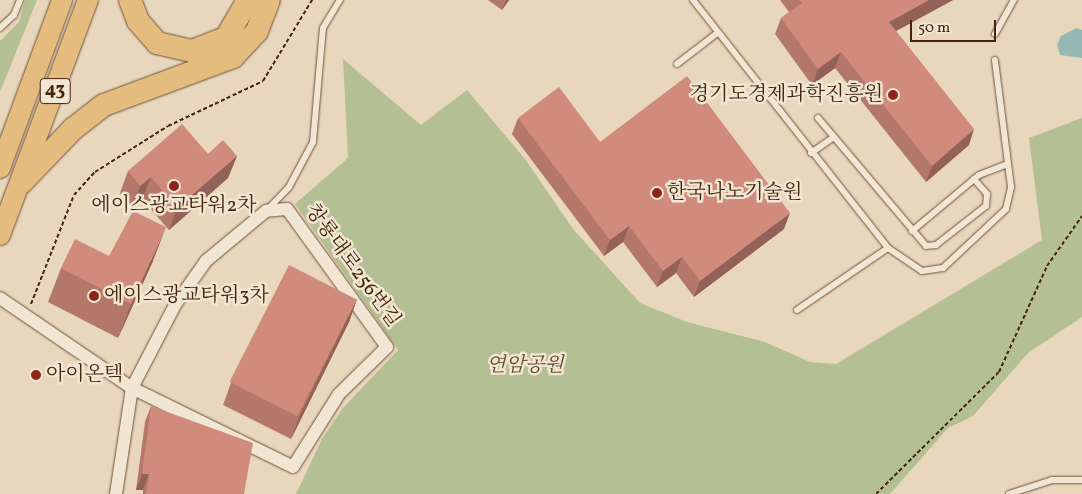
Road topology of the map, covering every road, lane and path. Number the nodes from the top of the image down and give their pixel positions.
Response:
1 (20, 0) edge
2 (62, 0) edge
3 (88, 0) edge
4 (130, 0) edge
5 (248, 0) edge
6 (269, 0) edge
7 (312, 0) edge
8 (340, 0) edge
9 (692, 0) edge
10 (1014, 0) edge
11 (0, 28) edge
12 (716, 34) junction
13 (995, 34) dead end
14 (995, 60) dead end
15 (678, 64) dead end
16 (818, 118) dead end
17 (834, 137) junction
18 (811, 153) junction
19 (1008, 164) junction
20 (0, 168) edge
21 (974, 179) junction
22 (22, 182) junction
23 (266, 211) junction
24 (1082, 216) edge
25 (912, 231) junction
26 (0, 235) edge
27 (888, 248) junction
28 (0, 298) edge
29 (797, 310) dead end
30 (26, 316) junction
31 (132, 388) junction
32 (1082, 480) edge
33 (116, 494) edge
34 (876, 494) edge
35 (1009, 494) edge

1 - 11 lane
2 - 20 main road, 43
3 - 22 main road, 43
4 - 5 highway
6 - 22 highway
7 - 30 path
8 - 23 lane
9 - 12 lane
10 - 13 lane
12 - 15 lane
12 - 18 lane
14 - 19 lane
16 - 17 lane
17 - 18 lane
17 - 25 lane
18 - 27 lane
19 - 21 lane
19 - 27 lane
21 - 25 lane
21 - 25 lane
22 - 26 main road, 43
23 - 31 street
23 - 31 street, 창룡대로256번길
24 - 34 path
27 - 29 lane
28 - 30 street
30 - 31 street
31 - 33 street
32 - 35 lane

